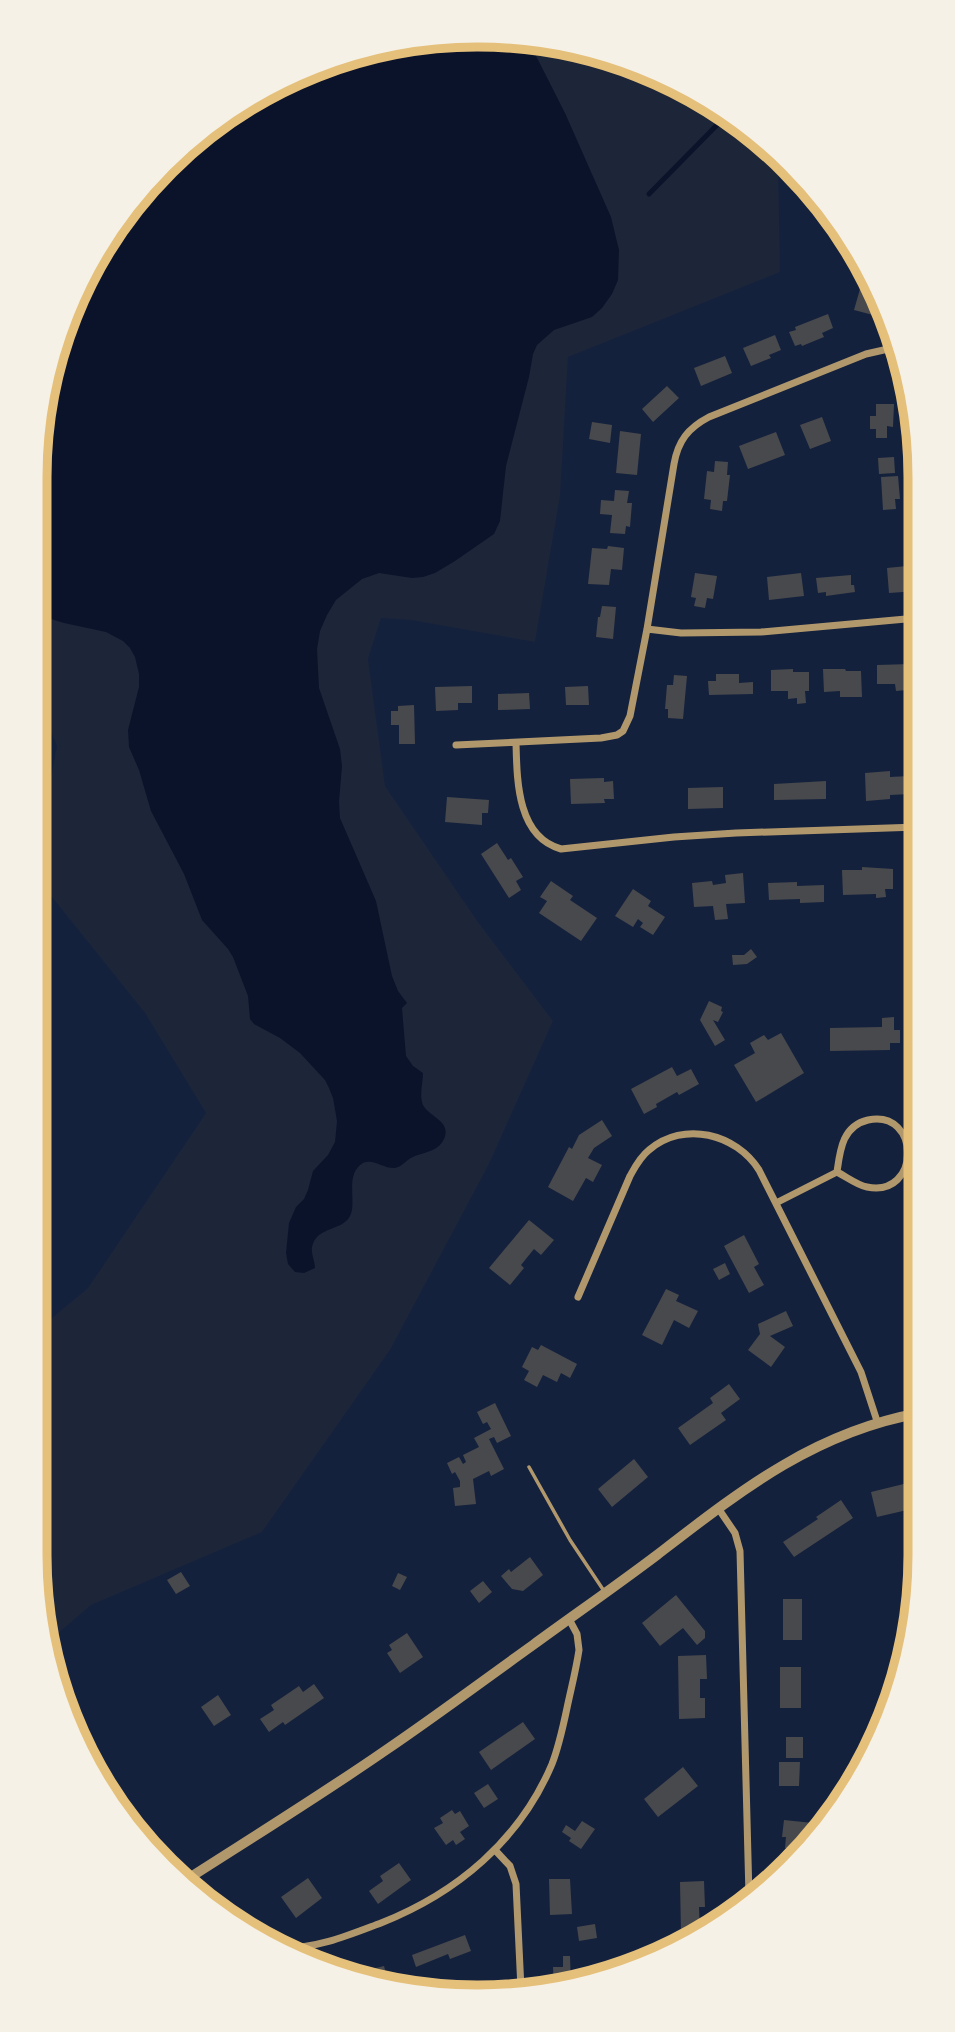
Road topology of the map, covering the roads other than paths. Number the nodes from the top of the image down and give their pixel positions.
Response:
1 (888, 349) edge
2 (908, 619) edge
3 (647, 629) junction
4 (516, 743) junction
5 (456, 745) dead end
6 (908, 827) edge
7 (837, 1172) junction
8 (776, 1203) junction
9 (578, 1297) dead end
10 (908, 1415) edge
11 (877, 1422) junction
12 (529, 1467) dead end
13 (718, 1508) junction
14 (605, 1593) junction
15 (569, 1619) junction
16 (495, 1850) junction
17 (192, 1876) edge
18 (749, 1888) edge
19 (300, 1946) edge
20 (521, 1982) edge

1 - 3 street
2 - 3 street
3 - 4 street
4 - 5 street
4 - 6 street
7 - 7 street
7 - 8 street
8 - 9 street
8 - 11 street
10 - 11 street
11 - 13 street
12 - 14 lane
13 - 14 street
13 - 18 street
14 - 15 street
15 - 16 street
15 - 17 street
16 - 19 street
16 - 20 street

